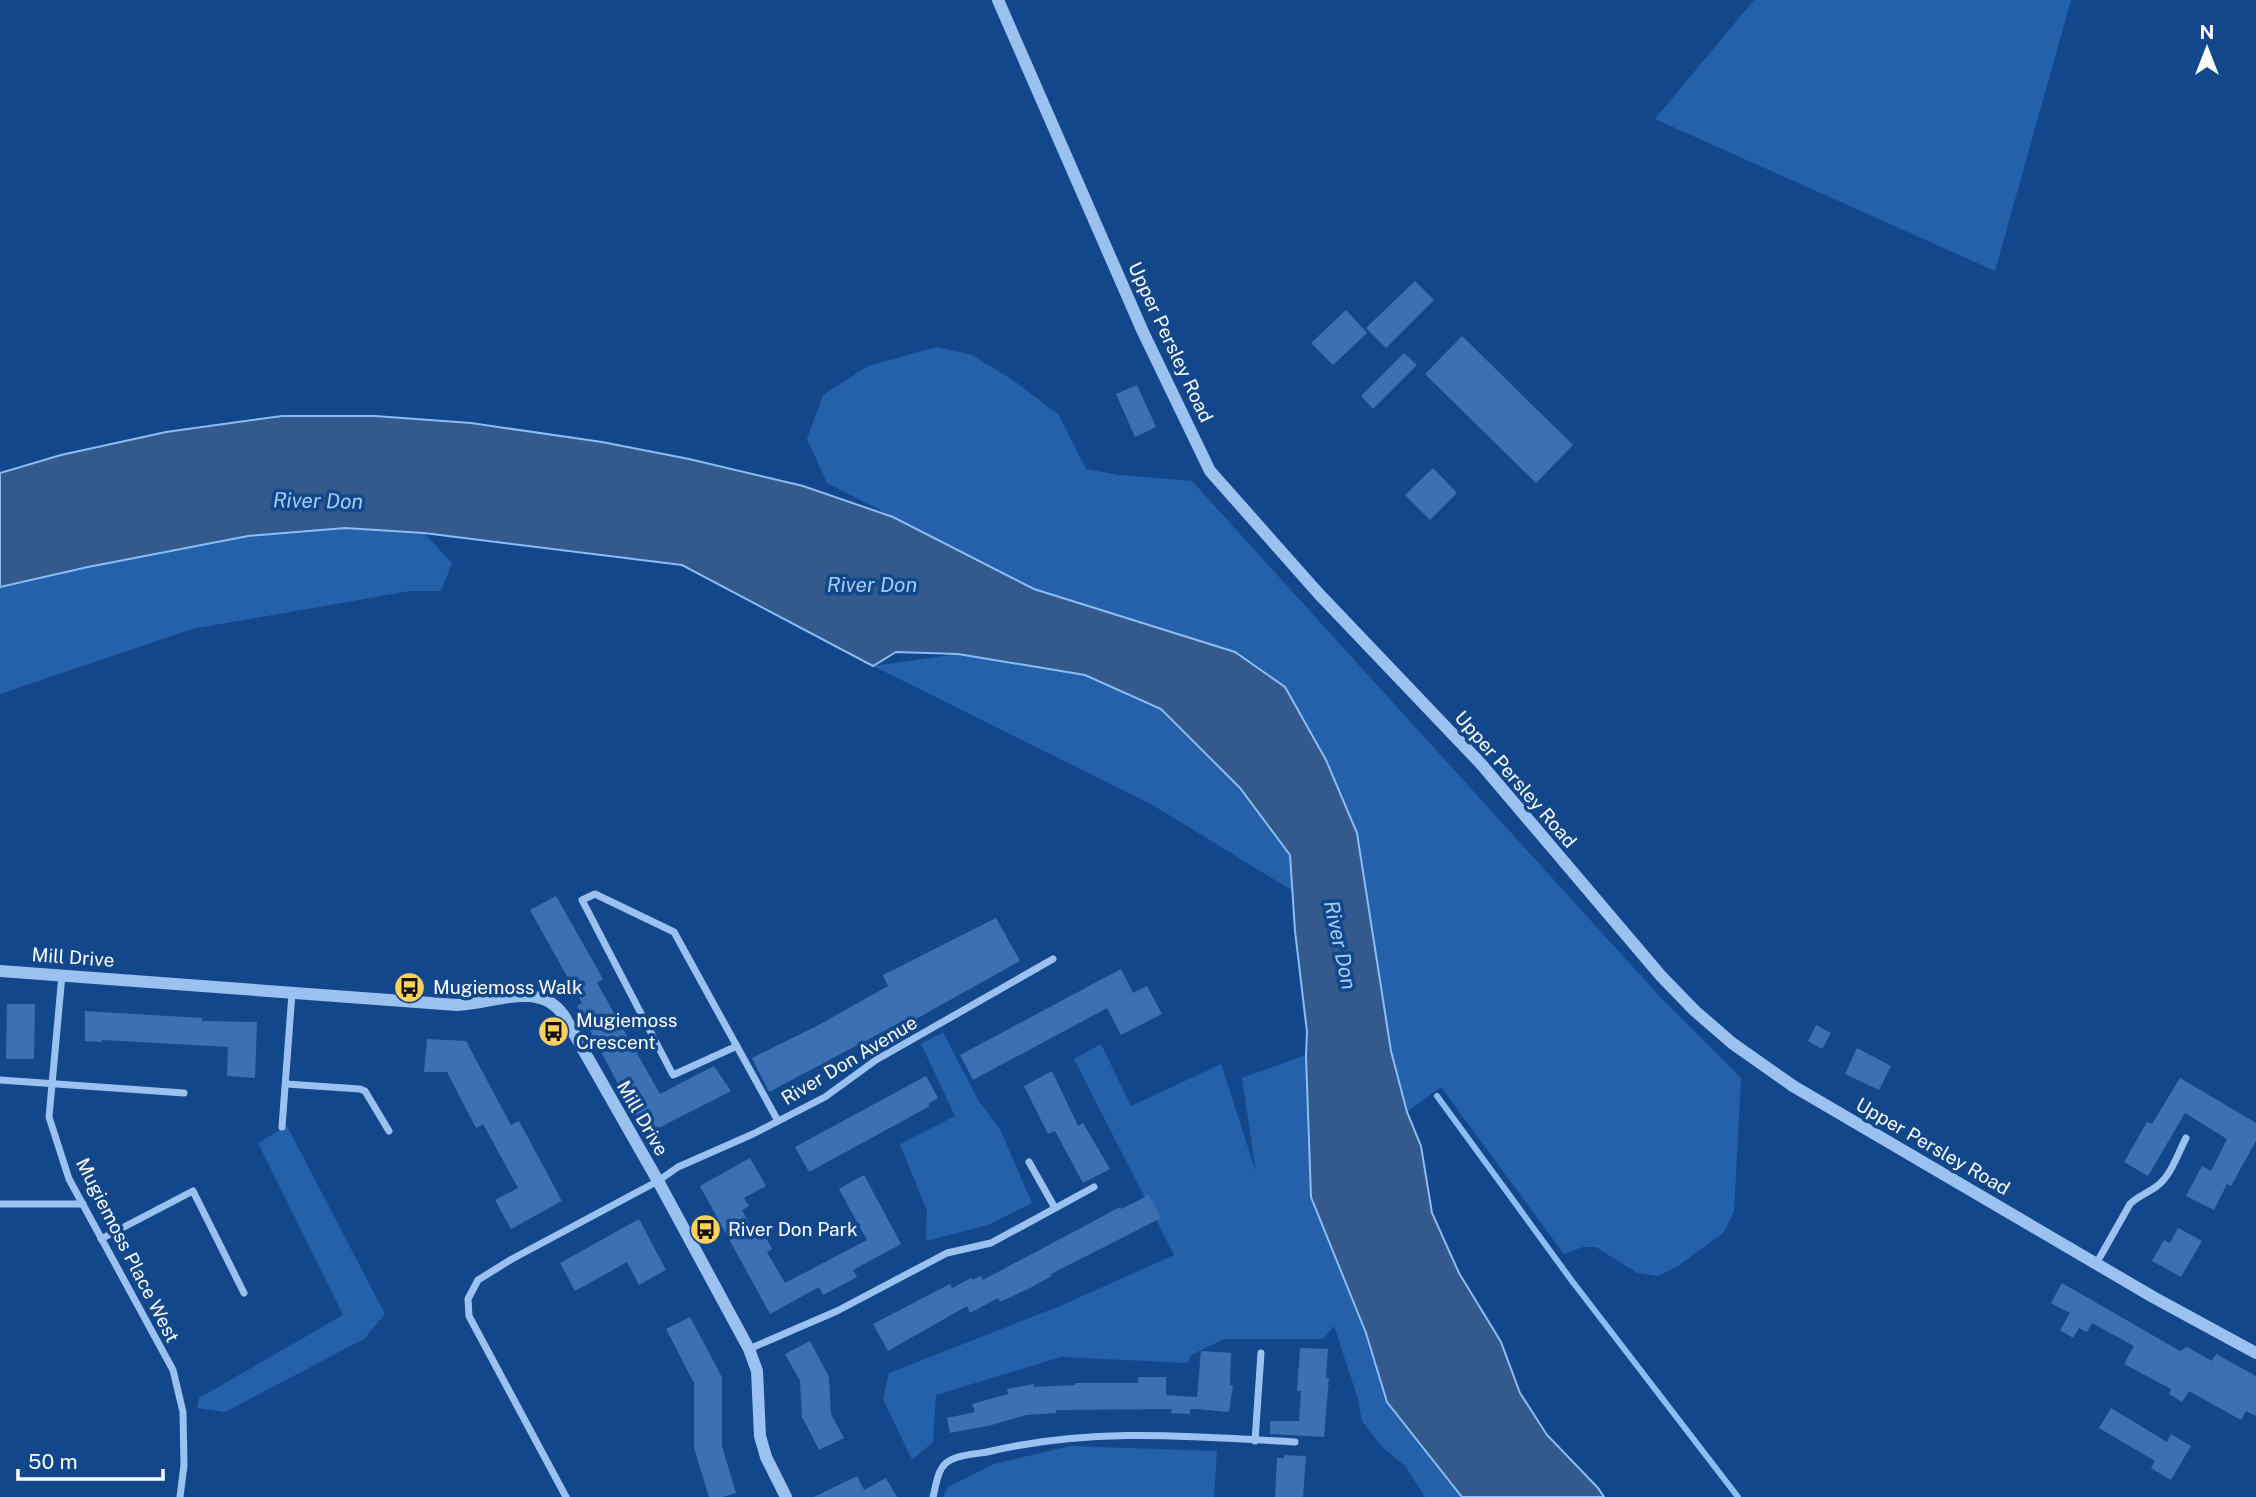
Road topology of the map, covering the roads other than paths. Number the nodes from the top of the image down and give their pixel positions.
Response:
1 (998, 0) edge
2 (1053, 959) dead end
3 (0, 971) edge
4 (62, 975) junction
5 (292, 993) junction
6 (737, 1046) junction
7 (0, 1080) edge
8 (53, 1083) junction
9 (286, 1084) junction
10 (184, 1093) dead end
11 (778, 1121) junction
12 (282, 1127) dead end
13 (389, 1131) dead end
14 (2186, 1138) dead end
15 (1029, 1162) dead end
16 (658, 1181) junction
17 (1094, 1187) dead end
18 (0, 1205) edge
19 (83, 1205) junction
20 (1055, 1208) junction
21 (102, 1239) junction
22 (2096, 1264) junction
23 (244, 1293) dead end
24 (749, 1349) junction
25 (1261, 1353) dead end
26 (2256, 1353) edge
27 (1255, 1441) junction
28 (1295, 1442) dead end
29 (180, 1497) edge
30 (566, 1497) edge
31 (786, 1497) edge
32 (933, 1497) edge

1 - 22 street, Upper Persley Road
2 - 11 street, River Don Avenue
3 - 4 street, Mill Drive
4 - 5 street, Mill Drive
4 - 8 street, Mugiemoss Place West
5 - 9 street
5 - 16 street, Mill Drive
6 - 6 street
6 - 11 street
7 - 8 street
8 - 10 street
8 - 19 street, Mugiemoss Place West
9 - 12 street
9 - 13 street
11 - 16 street, River Don Avenue
14 - 22 street
15 - 20 street
16 - 24 street, Mill Drive
16 - 30 street
17 - 20 street
18 - 19 street
19 - 21 street, Mugiemoss Place West
20 - 24 street
21 - 23 street
21 - 29 street, Mugiemoss Place West
22 - 26 street, Upper Persley Road
24 - 31 street, Mill Drive
25 - 27 street
27 - 28 street
27 - 32 street

